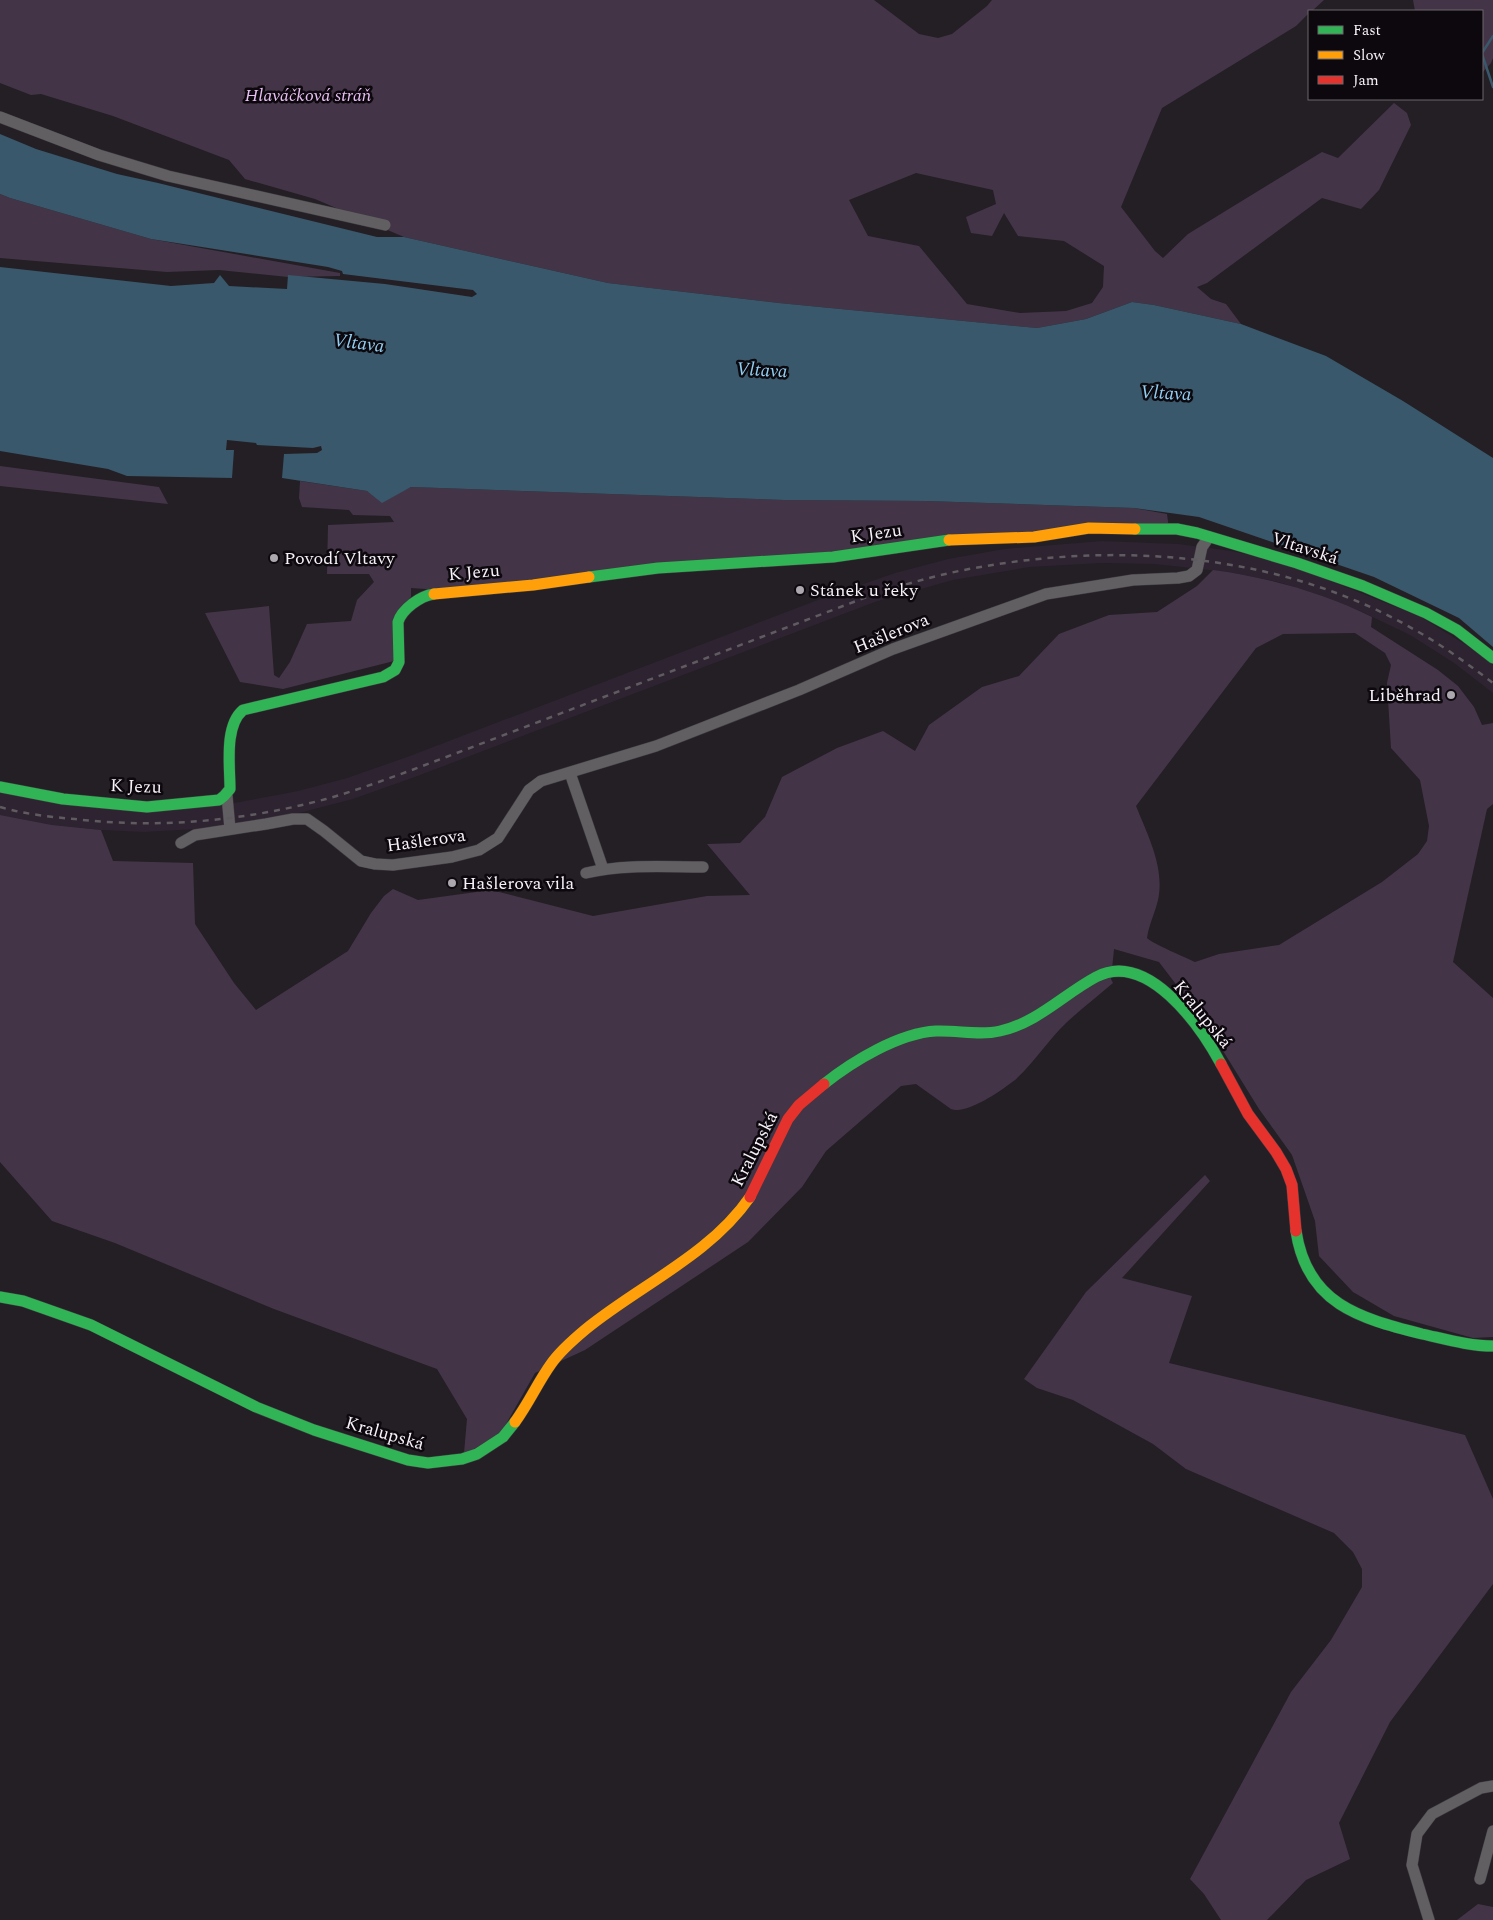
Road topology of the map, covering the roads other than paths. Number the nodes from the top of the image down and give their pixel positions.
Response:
1 (0, 117) edge
2 (385, 225) dead end
3 (1089, 528) joint
4 (1209, 537) junction
5 (1493, 658) edge
6 (570, 773) junction
7 (0, 787) edge
8 (227, 796) junction
9 (230, 828) junction
10 (181, 843) dead end
11 (703, 867) dead end
12 (603, 869) junction
13 (586, 873) dead end
14 (0, 1297) edge
15 (1493, 1346) edge
16 (1493, 1786) edge
17 (1493, 1831) edge
18 (1480, 1879) dead end
19 (1429, 1920) edge

1 - 2 street
3 - 4 street, Vltavská
3 - 8 street, K Jezu
4 - 5 street, Vltavská
4 - 6 street, Hašlerova
6 - 9 street, Hašlerova
6 - 12 street
7 - 8 street, K Jezu
8 - 9 street
9 - 10 street, Hašlerova
11 - 12 street
12 - 13 street
14 - 15 street, Kralupská
16 - 19 street
17 - 18 street

